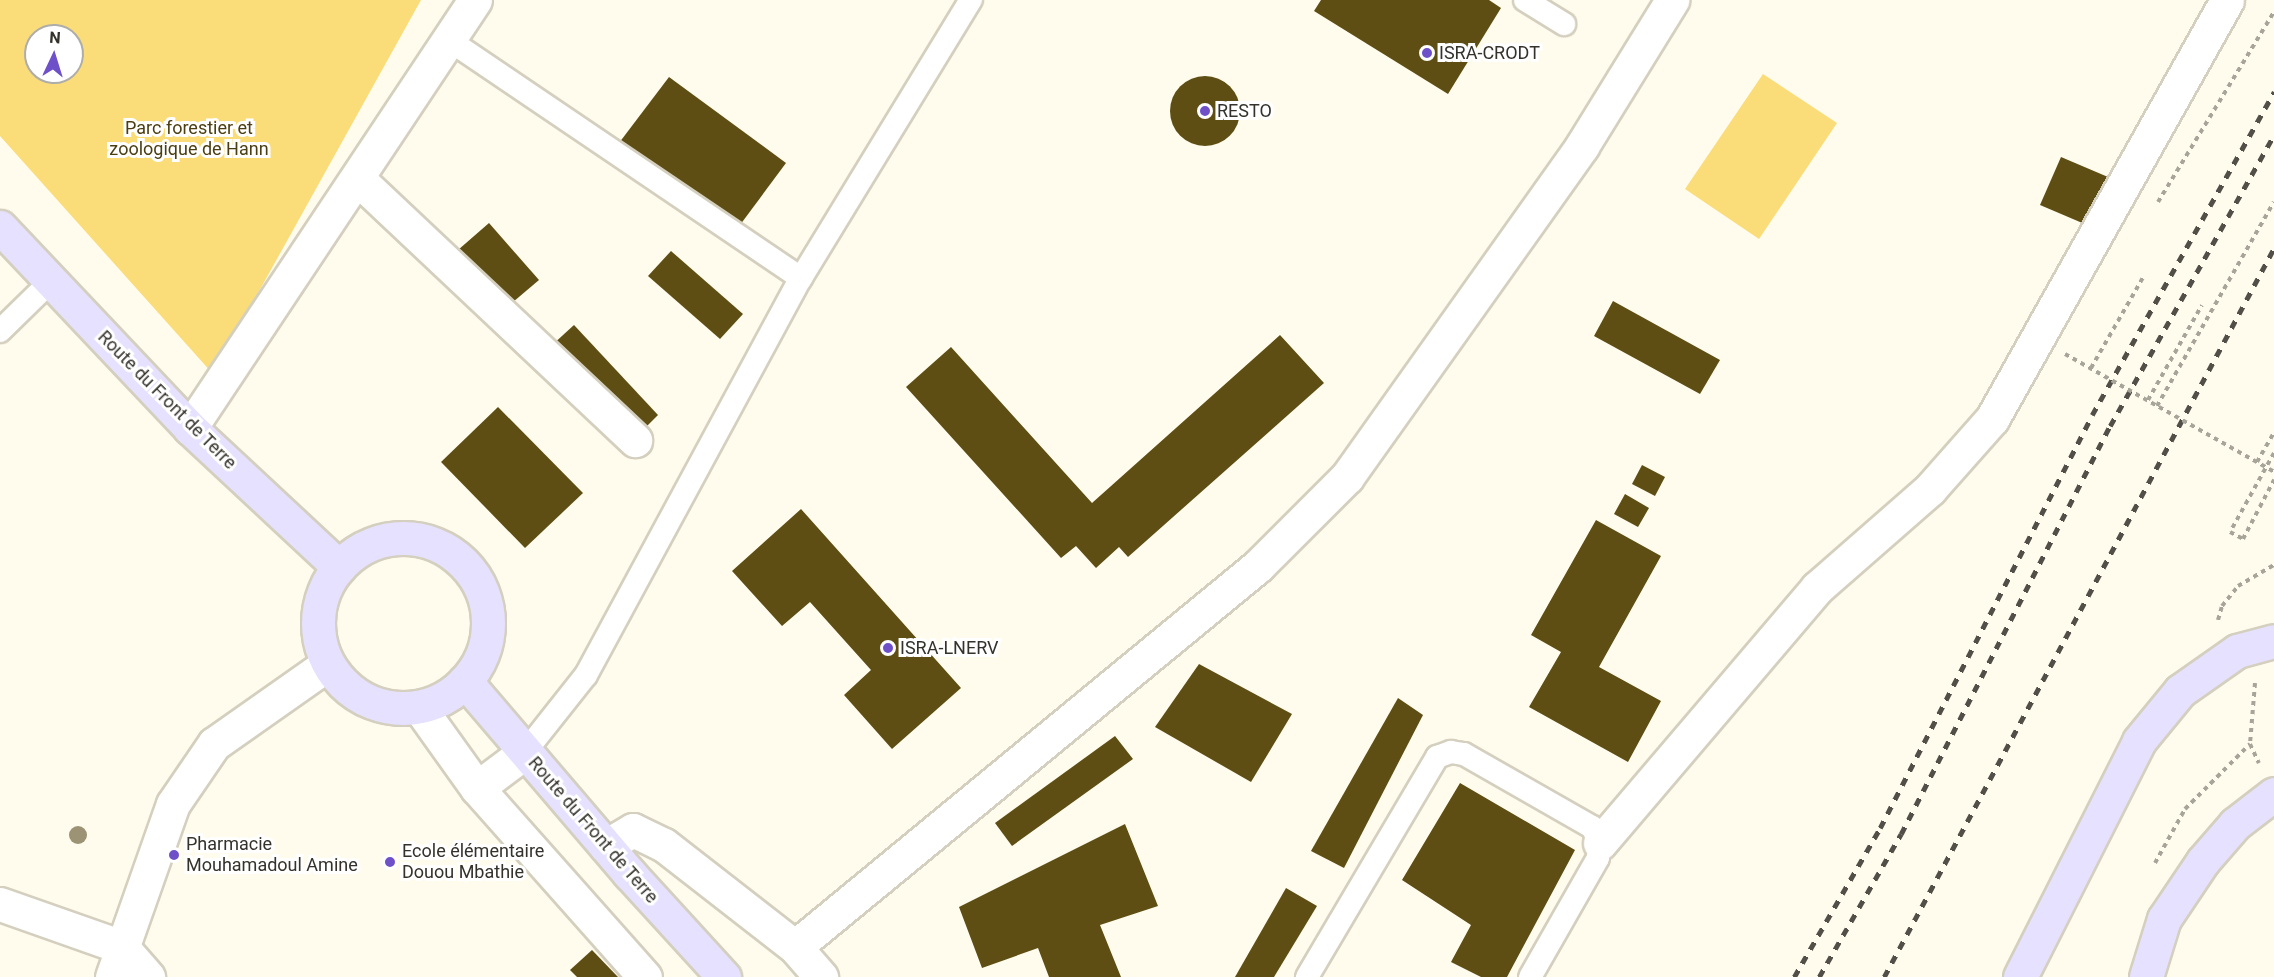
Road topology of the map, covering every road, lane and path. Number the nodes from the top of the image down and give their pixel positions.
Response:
1 (475, 0) edge
2 (971, 0) edge
3 (1525, 0) edge
4 (1672, 0) edge
5 (2227, 0) edge
6 (2274, 12) edge
7 (1564, 24) dead end
8 (449, 40) junction
9 (358, 179) junction
10 (2274, 202) edge
11 (2157, 203) dead end
12 (0, 227) edge
13 (2144, 276) dead end
14 (801, 278) junction
15 (51, 281) junction
16 (2202, 304) dead end
17 (0, 331) edge
18 (2072, 344) dead end
19 (2091, 368) junction
20 (2148, 400) junction
21 (2157, 406) junction
22 (190, 428) junction
23 (2274, 433) edge
24 (635, 440) dead end
25 (2274, 453) edge
26 (2257, 462) junction
27 (2274, 472) edge
28 (2274, 480) edge
29 (2274, 565) edge
30 (339, 567) junction
31 (2274, 641) edge
32 (2236, 651) junction
33 (328, 664) junction
34 (465, 681) junction
35 (419, 707) junction
36 (525, 752) junction
37 (477, 788) junction
38 (2274, 795) edge
39 (1600, 843) junction
40 (606, 846) junction
41 (0, 904) edge
42 (122, 946) junction
43 (795, 947) junction
44 (111, 977) edge
45 (148, 977) edge
46 (645, 977) edge
47 (724, 977) edge
48 (821, 977) edge
49 (1307, 977) edge
50 (1530, 977) edge
51 (2020, 977) edge
52 (2146, 977) edge

1 - 8 street
2 - 14 lane
3 - 7 lane
4 - 43 street
5 - 39 street
6 - 11 path
8 - 9 street
8 - 14 lane
9 - 22 street
9 - 24 street
10 - 21 path
12 - 15 main road, Route du Front de Terre
13 - 19 path
14 - 36 lane
15 - 17 lane
15 - 22 main road, Route du Front de Terre
16 - 20 path
18 - 19 path, bridge
19 - 20 path, bridge
20 - 21 path, bridge
21 - 26 path, bridge
22 - 30 main road, Route du Front de Terre
23 - 26 path
25 - 28 path
26 - 27 path, bridge
29 - 32 path
30 - 33 main road
30 - 34 main road
31 - 32 main road
32 - 38 path
32 - 51 main road
33 - 35 main road
33 - 42 street
34 - 35 main road
34 - 36 main road, Route du Front de Terre
35 - 37 street
36 - 37 street
36 - 40 main road, Route du Front de Terre
37 - 46 street
38 - 52 main road
39 - 49 lane
39 - 50 lane
40 - 43 street
40 - 47 main road, Route du Front de Terre
41 - 42 street
42 - 44 street
42 - 45 street
43 - 48 street

